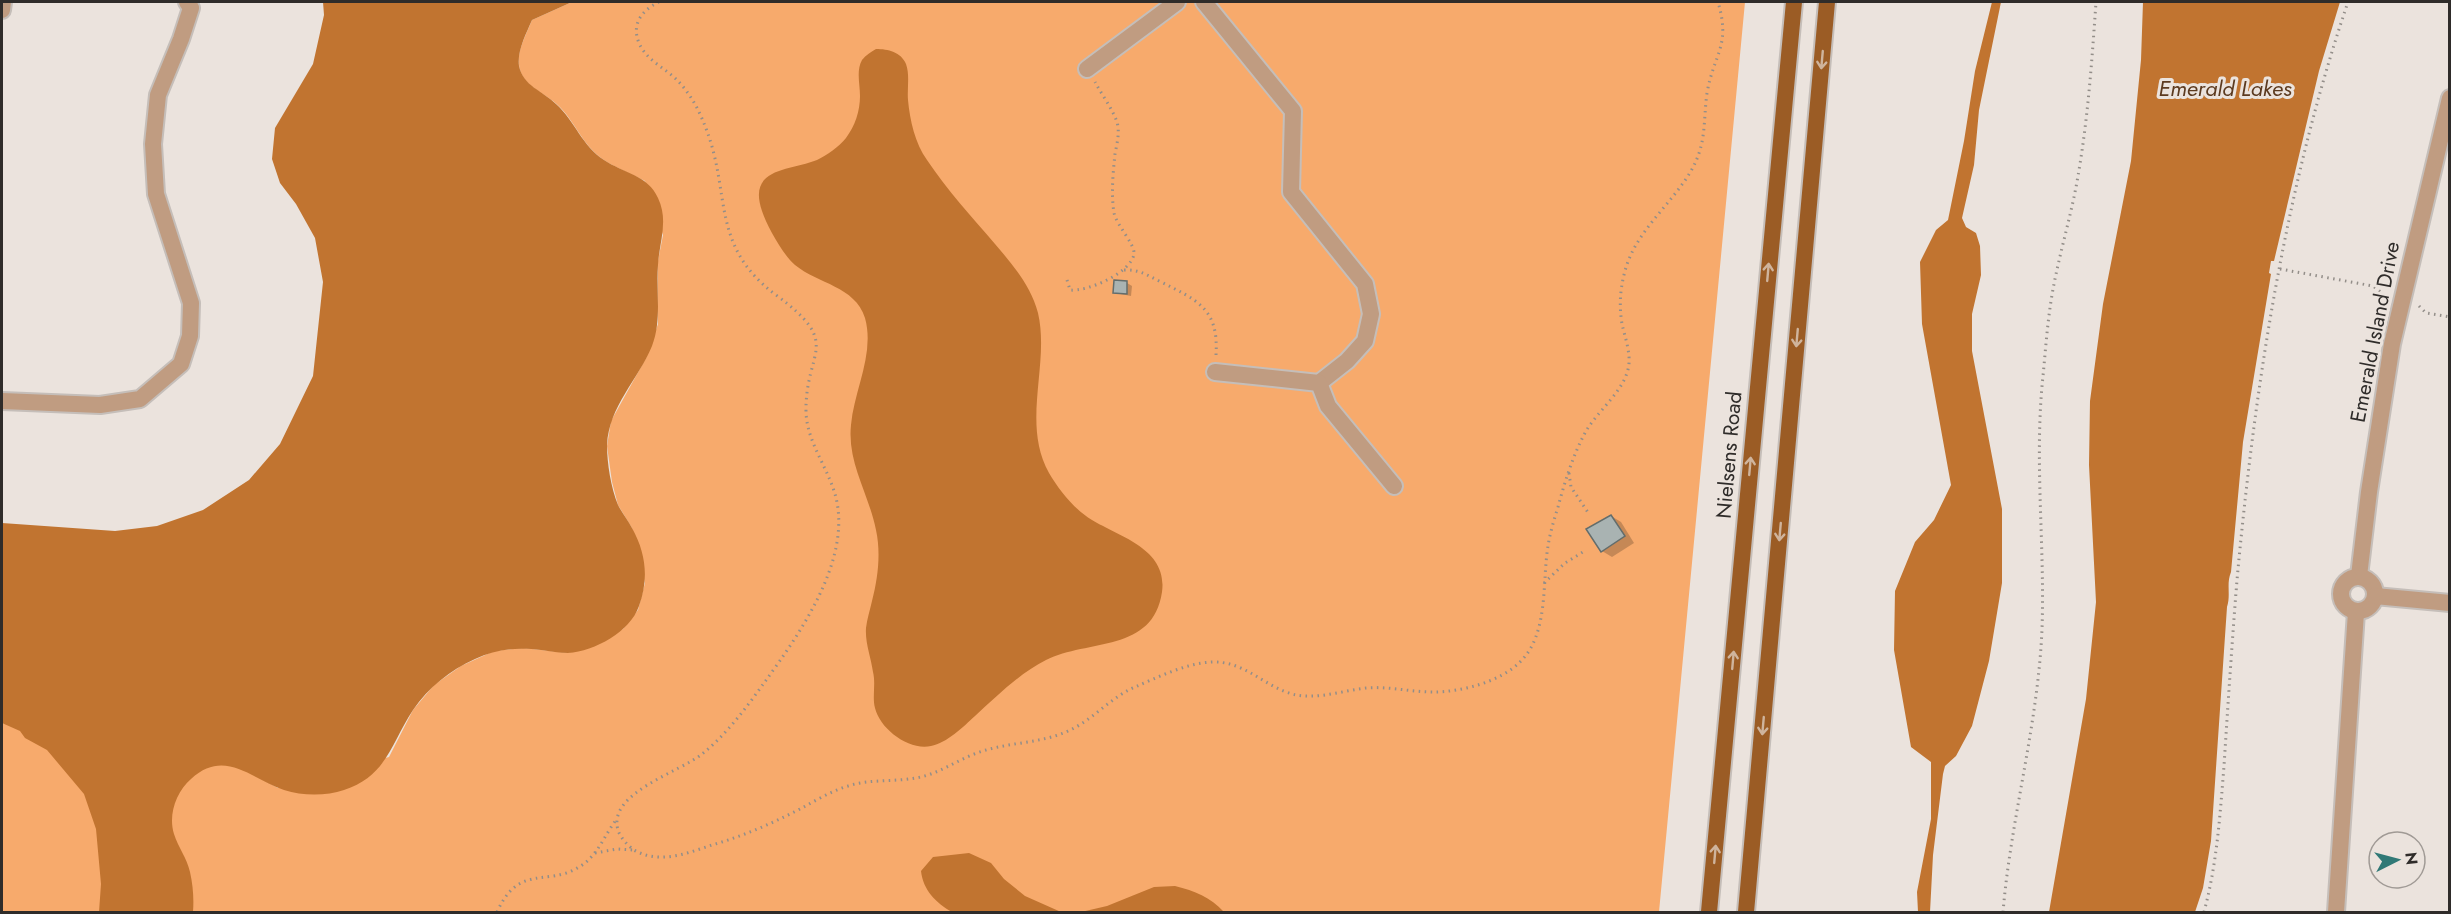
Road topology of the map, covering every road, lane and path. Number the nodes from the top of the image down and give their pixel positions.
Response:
1 (3, 2) edge
2 (187, 2) edge
3 (659, 2) edge
4 (1177, 2) edge
5 (1204, 2) edge
6 (1718, 2) edge
7 (1794, 2) edge
8 (1827, 2) edge
9 (2096, 2) edge
10 (2348, 2) edge
11 (2, 10) edge
12 (1087, 69) joint
13 (2450, 98) edge
14 (2280, 269) junction
15 (1123, 270) junction
16 (1067, 280) dead end
17 (2402, 301) junction
18 (2450, 318) edge
19 (1215, 372) joint
20 (1319, 383) junction
21 (2, 401) edge
22 (1569, 472) junction
23 (1394, 486) dead end
24 (1589, 514) dead end
25 (1583, 552) dead end
26 (2359, 576) junction
27 (1544, 583) junction
28 (2375, 596) junction
29 (2450, 603) edge
30 (2356, 612) junction
31 (616, 819) junction
32 (635, 850) junction
33 (595, 853) junction
34 (495, 912) edge
35 (1709, 912) edge
36 (1746, 912) edge
37 (2003, 912) edge
38 (2204, 912) edge
39 (2336, 912) edge

1 - 11 street
2 - 21 street
3 - 31 path
4 - 12 street
5 - 20 street
6 - 22 path
35 -> 7 main road, Nielsens Road
8 -> 36 main road
9 - 37 path
10 - 14 path
12 - 15 path
13 - 17 street, Emerald Island Drive
14 - 17 path
14 - 38 path
15 - 16 path
15 - 19 path
17 - 18 path
17 - 26 street, Emerald Island Drive
19 - 20 street
20 - 23 street
22 - 24 path
22 - 27 path
25 - 27 path
26 - 28 street
26 - 30 street
27 - 32 path
28 - 29 street
28 - 30 street
30 - 39 street
31 - 32 path
31 - 33 path
32 - 33 path
33 - 34 path

